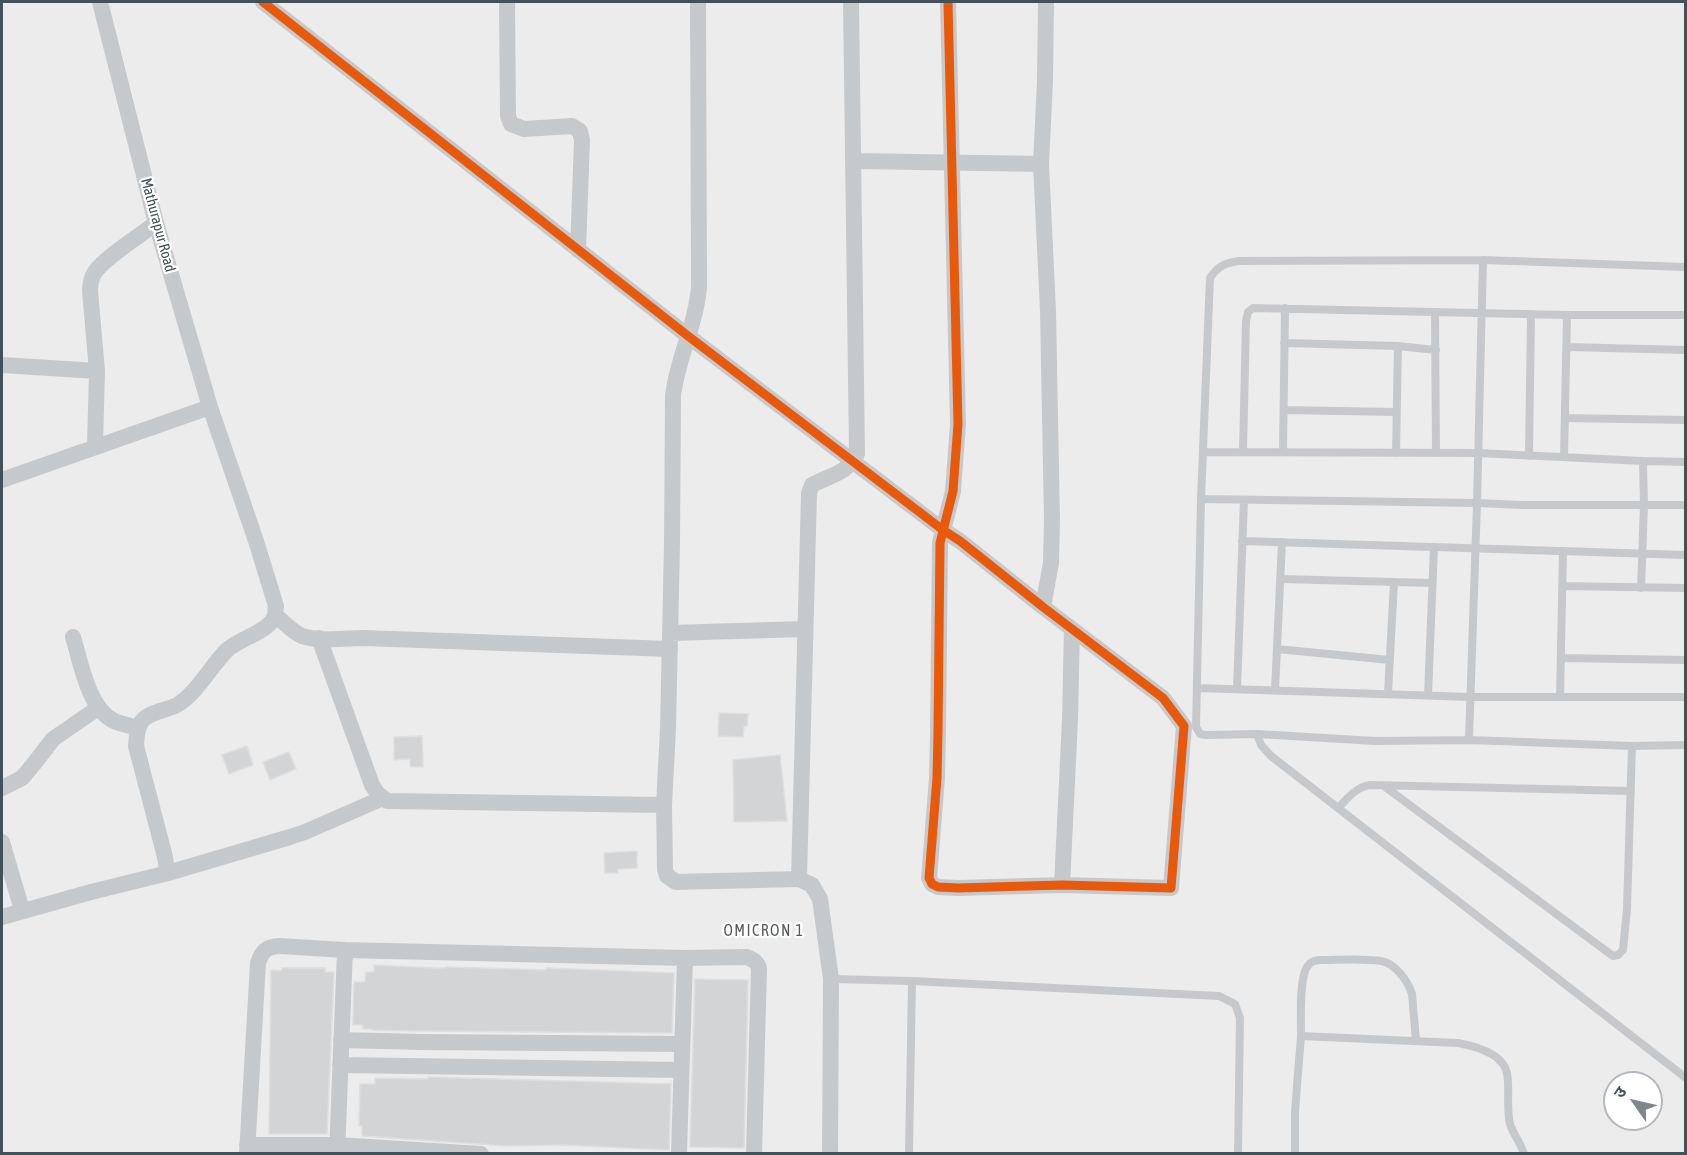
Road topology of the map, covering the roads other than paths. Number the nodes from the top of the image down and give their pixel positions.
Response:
1 (100, 2) edge
2 (263, 2) edge
3 (507, 2) edge
4 (698, 2) edge
5 (851, 2) edge
6 (948, 2) edge
7 (1046, 2) edge
8 (854, 161) junction
9 (952, 163) junction
10 (1041, 164) junction
11 (156, 223) junction
12 (578, 250) junction
13 (1483, 260) junction
14 (1686, 267) edge
15 (1285, 308) junction
16 (1435, 312) junction
17 (1481, 312) junction
18 (1531, 314) junction
19 (1567, 315) junction
20 (1686, 315) edge
21 (688, 336) junction
22 (1284, 343) junction
23 (1398, 346) junction
24 (1566, 346) junction
25 (1436, 350) junction
26 (1686, 350) edge
27 (2, 365) edge
28 (97, 371) junction
29 (210, 407) junction
30 (1284, 410) junction
31 (1395, 412) junction
32 (1565, 418) junction
33 (1686, 420) edge
34 (95, 446) junction
35 (1203, 452) junction
36 (1243, 452) junction
37 (1283, 452) junction
38 (1396, 453) junction
39 (1436, 453) junction
40 (1478, 453) junction
41 (1529, 456) junction
42 (1564, 458) junction
43 (853, 462) junction
44 (1643, 462) junction
45 (1686, 462) edge
46 (2, 480) edge
47 (1201, 499) junction
48 (1244, 500) junction
49 (1477, 503) junction
50 (1644, 505) junction
51 (1686, 505) edge
52 (943, 530) junction
53 (1242, 541) junction
54 (1282, 542) junction
55 (1434, 547) junction
56 (1476, 548) junction
57 (1563, 551) junction
58 (1642, 553) junction
59 (1686, 555) edge
60 (1280, 579) junction
61 (1394, 582) junction
62 (1432, 583) junction
63 (1562, 586) junction
64 (1641, 588) junction
65 (1686, 588) edge
66 (1043, 607) junction
67 (275, 615) junction
68 (805, 629) junction
69 (1072, 629) junction
70 (73, 637) dead end
71 (319, 638) junction
72 (670, 640) junction
73 (1277, 649) junction
74 (1561, 658) junction
75 (1390, 660) junction
76 (1686, 660) edge
77 (1197, 688) junction
78 (1237, 689) junction
79 (1275, 690) junction
80 (1389, 693) junction
81 (1428, 695) junction
82 (1471, 697) junction
83 (1560, 697) junction
84 (1686, 697) edge
85 (98, 708) junction
86 (138, 728) junction
87 (1257, 734) junction
88 (1469, 740) junction
89 (1686, 745) edge
90 (1632, 746) junction
91 (1384, 786) junction
92 (2, 788) edge
93 (1631, 791) junction
94 (383, 798) junction
95 (664, 805) junction
96 (1339, 807) junction
97 (2, 842) edge
98 (168, 873) junction
99 (799, 879) junction
100 (1062, 885) junction
101 (22, 910) junction
102 (2, 917) edge
103 (345, 950) junction
104 (685, 958) junction
105 (831, 979) junction
106 (912, 981) junction
107 (1300, 1036) junction
108 (341, 1040) junction
109 (1416, 1041) junction
110 (682, 1044) junction
111 (340, 1065) junction
112 (681, 1070) junction
113 (1686, 1078) edge
114 (247, 1149) edge
115 (337, 1149) edge
116 (455, 1153) edge
117 (481, 1154) edge
118 (680, 1154) edge
119 (754, 1154) edge
120 (830, 1154) edge
121 (909, 1154) edge
122 (1238, 1154) edge
123 (1295, 1154) edge
124 (1524, 1154) edge

1 - 11 street, Mathurapur Road
2 - 12 street
3 - 12 street
4 - 21 street
5 - 8 street
6 - 9 street
7 - 10 street
8 - 9 street
8 - 43 street
9 - 10 street
9 - 52 street
10 - 66 street
11 - 28 street
11 - 29 street, Mathurapur Road
12 - 21 street
13 - 14 lane
13 - 17 lane
13 - 35 lane
15 - 16 lane
15 - 22 lane
15 - 36 lane
16 - 17 lane
16 - 25 lane
17 - 18 lane
17 - 40 lane
18 - 19 lane
18 - 41 lane
19 - 20 lane
19 - 24 lane
21 - 43 street
21 - 72 street
22 - 23 lane
22 - 30 lane
23 - 25 lane
23 - 31 lane
24 - 26 lane
24 - 32 lane
25 - 39 lane
27 - 28 street
28 - 34 street
29 - 34 street
29 - 67 street, Mathurapur Road
30 - 31 lane
30 - 37 lane
31 - 38 lane
32 - 33 lane
32 - 42 lane
34 - 46 street
35 - 36 lane
35 - 47 lane
36 - 37 lane
37 - 38 lane
38 - 39 lane
39 - 40 lane
40 - 41 lane
40 - 49 lane
41 - 42 lane
42 - 44 lane
43 - 52 street
43 - 68 street
44 - 45 lane
44 - 50 lane
47 - 48 lane
47 - 77 lane
48 - 49 lane
48 - 53 lane
49 - 50 lane
49 - 56 lane
50 - 51 lane
50 - 58 lane
52 - 66 street
52 - 100 street
53 - 54 lane
53 - 78 lane
54 - 55 lane
54 - 60 lane
55 - 56 lane
55 - 62 lane
56 - 57 lane
56 - 82 lane
57 - 58 lane
57 - 63 lane
58 - 59 lane
58 - 64 lane
60 - 61 lane
60 - 73 lane
61 - 62 lane
61 - 75 lane
62 - 81 lane
63 - 64 lane
63 - 74 lane
64 - 65 lane
66 - 69 street
67 - 71 street
67 - 86 street
68 - 72 street
68 - 99 street
69 - 100 street
69 - 100 street
70 - 85 street
71 - 72 street
71 - 94 street
72 - 95 street
73 - 75 lane
73 - 79 lane
74 - 76 lane
74 - 83 lane
75 - 80 lane
77 - 78 lane
77 - 87 lane
78 - 79 lane
79 - 80 lane
80 - 81 lane
81 - 82 lane
82 - 83 lane
82 - 88 lane
83 - 84 lane
85 - 86 street
85 - 92 street
86 - 98 street
87 - 88 lane
87 - 96 lane
88 - 90 lane
89 - 90 lane
90 - 93 lane
91 - 93 lane
91 - 93 lane
91 - 96 lane
94 - 95 street
94 - 98 street
95 - 99 street
96 - 113 lane
97 - 101 street
98 - 101 street
99 - 105 street
101 - 102 street
103 - 104 street
103 - 108 street
103 - 114 street
104 - 110 street
104 - 119 street
105 - 106 lane
105 - 120 street
106 - 121 lane
106 - 122 lane
107 - 109 lane
107 - 109 lane
107 - 123 lane
108 - 110 street
108 - 111 street
109 - 124 lane
110 - 112 street
111 - 112 street
111 - 115 street
112 - 118 street
114 - 115 street
115 - 116 street
116 - 117 street

